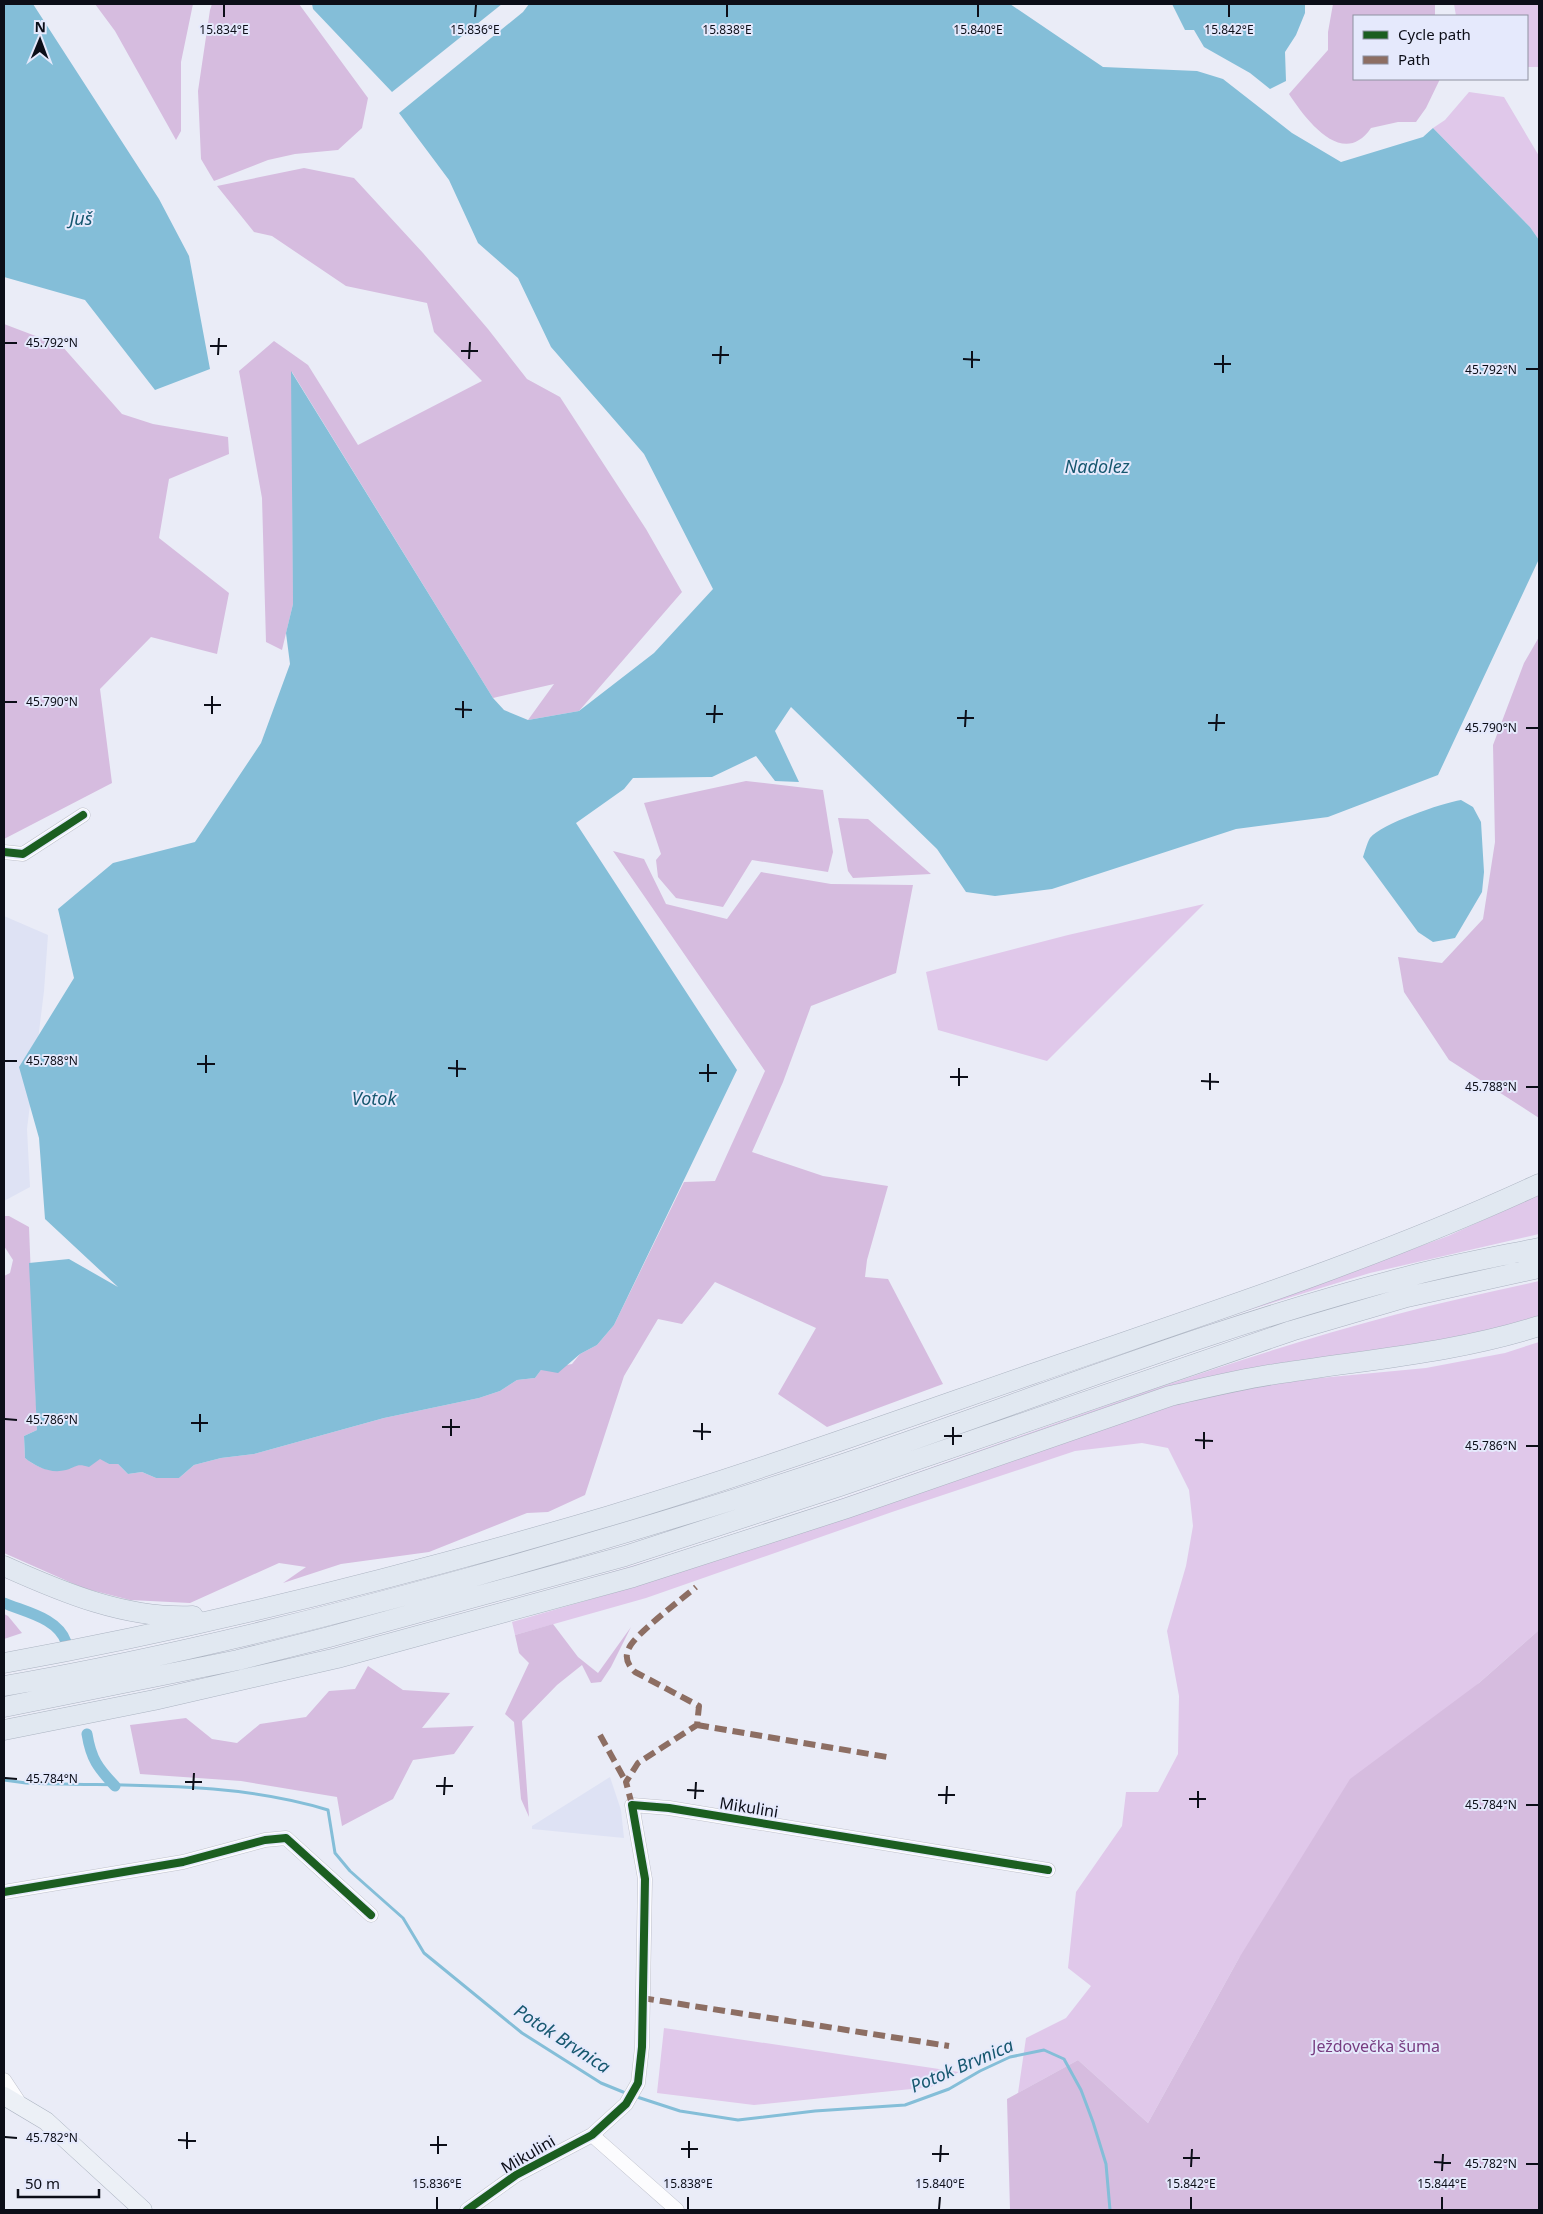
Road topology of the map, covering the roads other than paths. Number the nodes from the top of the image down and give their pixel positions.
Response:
1 (83, 815) dead end
2 (4, 852) edge
3 (1539, 1184) edge
4 (1539, 1248) edge
5 (1539, 1268) edge
6 (1539, 1326) edge
7 (4, 1566) edge
8 (265, 1608) junction
9 (4, 1663) edge
10 (4, 1686) edge
11 (4, 1707) edge
12 (7, 1731) edge
13 (1048, 1870) dead end
14 (4, 1892) edge
15 (371, 1915) dead end
16 (4, 2080) edge
17 (4, 2096) edge
18 (20, 2104) junction
19 (592, 2135) junction
20 (143, 2210) edge
21 (467, 2210) edge
22 (678, 2210) edge

1 - 2 street
3 - 8 highway
4 - 10 highway
5 - 11 highway
6 - 12 highway
7 - 8 highway
8 - 9 highway
13 - 19 street, Mikulini
14 - 15 street
16 - 18 street
17 - 18 main road
18 - 20 main road
19 - 21 street, Mikulini
19 - 22 street

